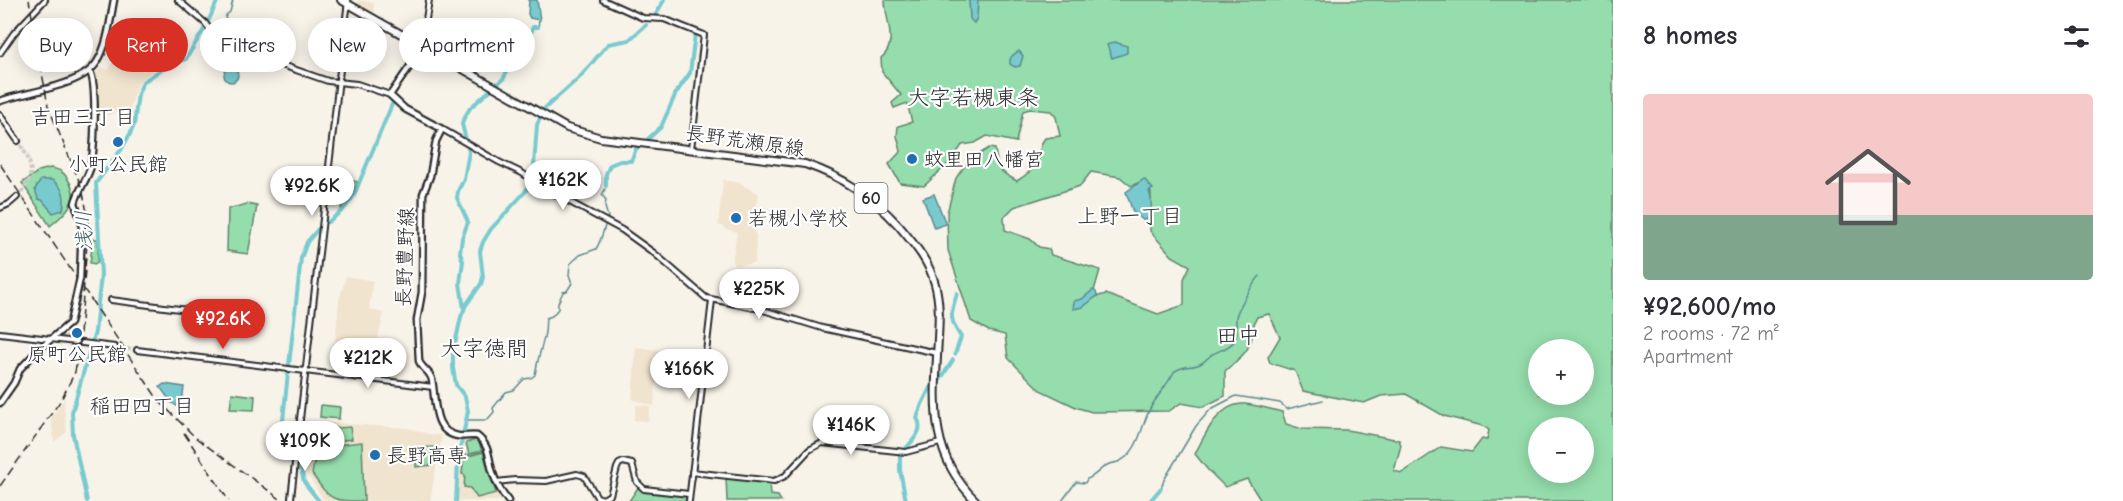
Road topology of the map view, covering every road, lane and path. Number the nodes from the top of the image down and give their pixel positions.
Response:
1 (45, 0) edge
2 (114, 0) edge
3 (178, 0) edge
4 (341, 0) edge
5 (429, 0) edge
6 (606, 0) edge
7 (348, 2) edge
8 (426, 18) edge
9 (399, 32) edge
10 (0, 53) edge
11 (93, 67) edge
12 (90, 72) joint
13 (407, 72) edge
14 (468, 72) edge
15 (338, 82) junction
16 (390, 95) junction
17 (0, 101) edge
18 (0, 116) edge
19 (442, 129) junction
20 (18, 141) tunnel mouth
21 (690, 149) junction
22 (17, 197) tunnel mouth
23 (0, 208) edge
24 (111, 300) dead end
25 (712, 300) junction
26 (195, 311) dead end
27 (0, 333) edge
28 (51, 340) junction
29 (76, 342) dead end
30 (82, 343) dead end
31 (115, 347) tunnel mouth
32 (137, 350) tunnel mouth
33 (937, 353) junction
34 (306, 371) junction
35 (433, 387) junction
36 (0, 403) edge
37 (940, 443) junction
38 (692, 472) junction
39 (496, 482) junction
40 (689, 494) junction
41 (292, 498) dead end
42 (508, 501) edge
43 (688, 501) edge
44 (976, 501) edge

1 - 10 street
2 - 11 main road
3 - 15 street
4 - 7 main road, 長野荒瀬原線 / 60
5 - 8 street
6 - 21 street
7 - 9 main road, 長野荒瀬原線 / 60
7 - 15 street
12 - 17 main road
12 - 28 main road, bridge
13 - 16 main road
14 - 21 main road, 長野荒瀬原線 / 60
15 - 16 street
15 - 34 street
16 - 19 main road
18 - 20 street
19 - 25 street
19 - 35 main road, 長野豊野線
21 - 33 main road, 長野荒瀬原線 / 60
22 - 23 street
24 - 26 street
25 - 33 street
25 - 38 street
27 - 28 street
28 - 29 street
28 - 36 main road
30 - 31 street
32 - 34 street
33 - 37 main road, 長野荒瀬原線 / 60
34 - 35 street
34 - 41 street
35 - 39 main road, 長野豊野線
37 - 38 street
37 - 44 main road, 長野荒瀬原線 / 60
38 - 40 street
39 - 40 street
39 - 42 main road, 長野豊野線
40 - 43 street

